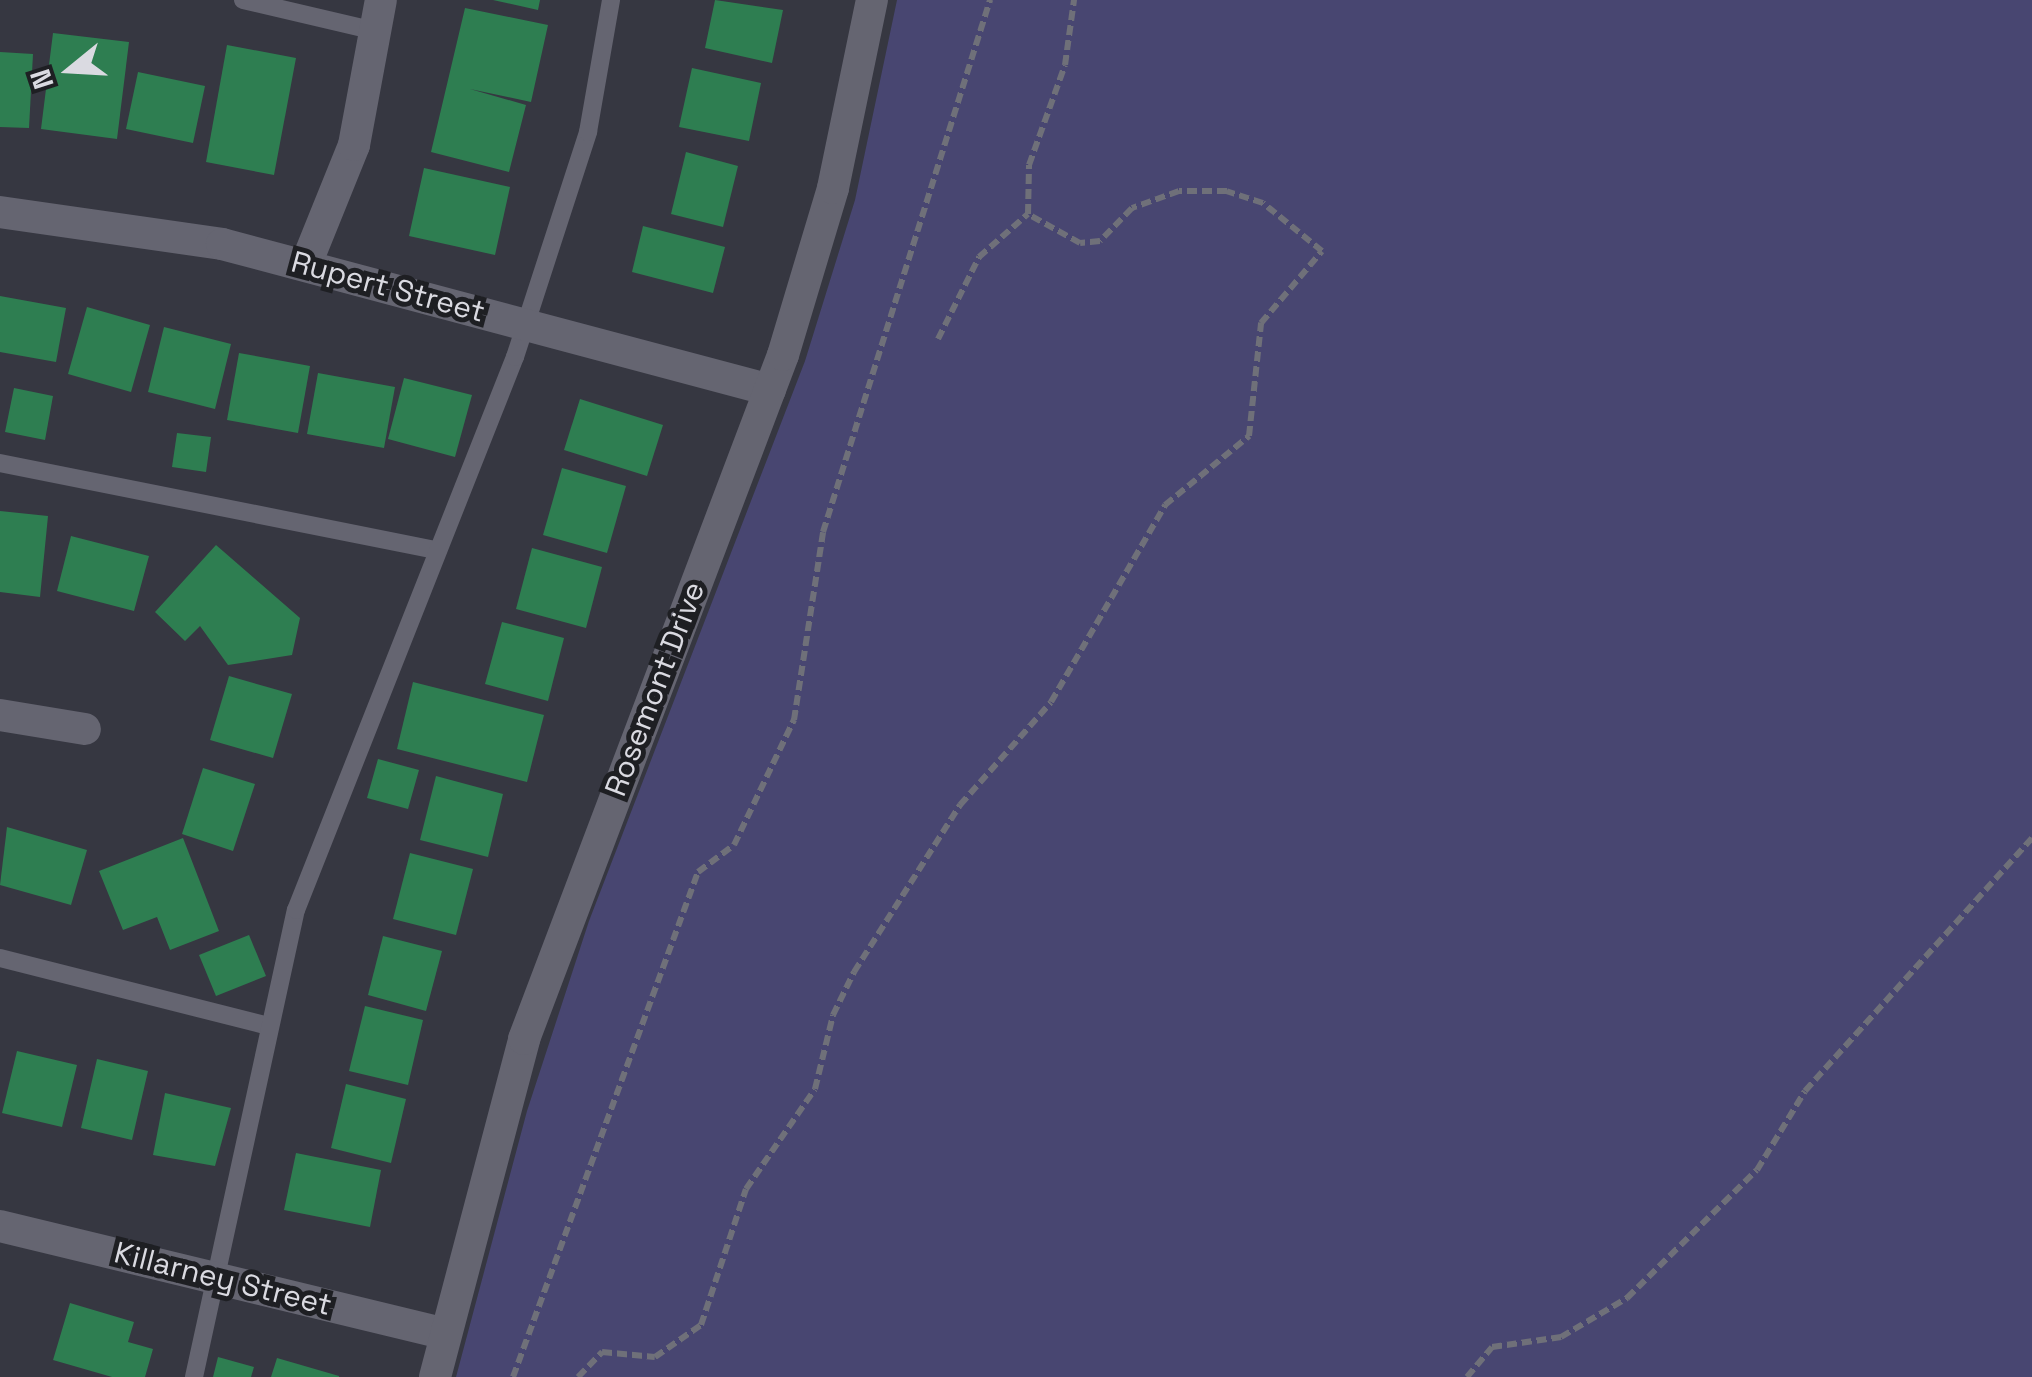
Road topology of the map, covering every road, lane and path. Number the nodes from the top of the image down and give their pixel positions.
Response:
1 (243, 0) edge
2 (611, 0) edge
3 (872, 0) edge
4 (990, 0) edge
5 (1074, 0) edge
6 (378, 16) edge
7 (0, 212) edge
8 (1028, 214) junction
9 (306, 264) junction
10 (527, 324) junction
11 (938, 339) dead end
12 (770, 390) junction
13 (0, 462) edge
14 (435, 550) junction
15 (0, 714) edge
16 (86, 729) dead end
17 (2032, 838) edge
18 (0, 958) edge
19 (266, 1025) junction
20 (1, 1229) edge
21 (215, 1276) junction
22 (445, 1334) junction
23 (194, 1377) edge
24 (435, 1377) edge
25 (514, 1377) edge
26 (578, 1377) edge
27 (1466, 1377) edge

1 - 6 lane
2 - 10 lane
3 - 12 street, Rosemont Drive
4 - 25 path
5 - 8 path
6 - 9 street
7 - 9 street, Rupert Street
8 - 11 path
8 - 26 path
9 - 10 street, Rupert Street
10 - 12 street, Rupert Street
10 - 14 lane
12 - 22 street, Rosemont Drive
13 - 14 lane
14 - 19 lane
15 - 16 street
17 - 27 path
18 - 19 lane
19 - 21 lane
20 - 21 street, Killarney Street
21 - 22 street, Killarney Street
21 - 23 lane
22 - 24 street, Rosemont Drive

